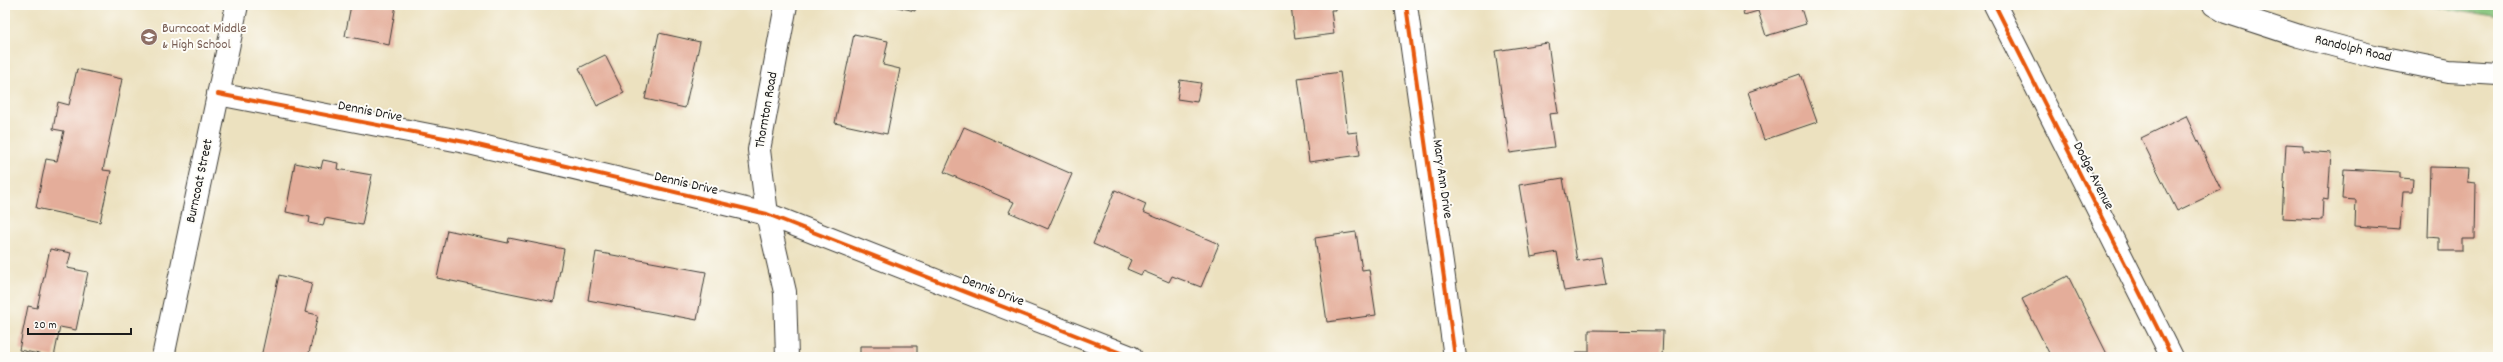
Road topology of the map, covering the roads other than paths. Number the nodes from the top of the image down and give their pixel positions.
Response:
1 (237, 5) edge
2 (786, 5) edge
3 (1406, 5) edge
4 (1995, 5) edge
5 (2214, 5) edge
6 (2498, 74) edge
7 (218, 94) junction
8 (767, 214) junction
9 (164, 357) edge
10 (787, 357) edge
11 (1131, 357) edge
12 (1455, 357) edge
13 (2172, 357) edge

1 - 7 street, Burncoat Street
2 - 8 street, Thornton Road
3 - 12 street, Mary Ann Drive
4 - 13 street, Dodge Avenue
5 - 6 street, Randolph Road
7 - 8 street, Dennis Drive
7 - 9 street, Burncoat Street
8 - 10 street, Thornton Road
8 - 11 street, Dennis Drive

